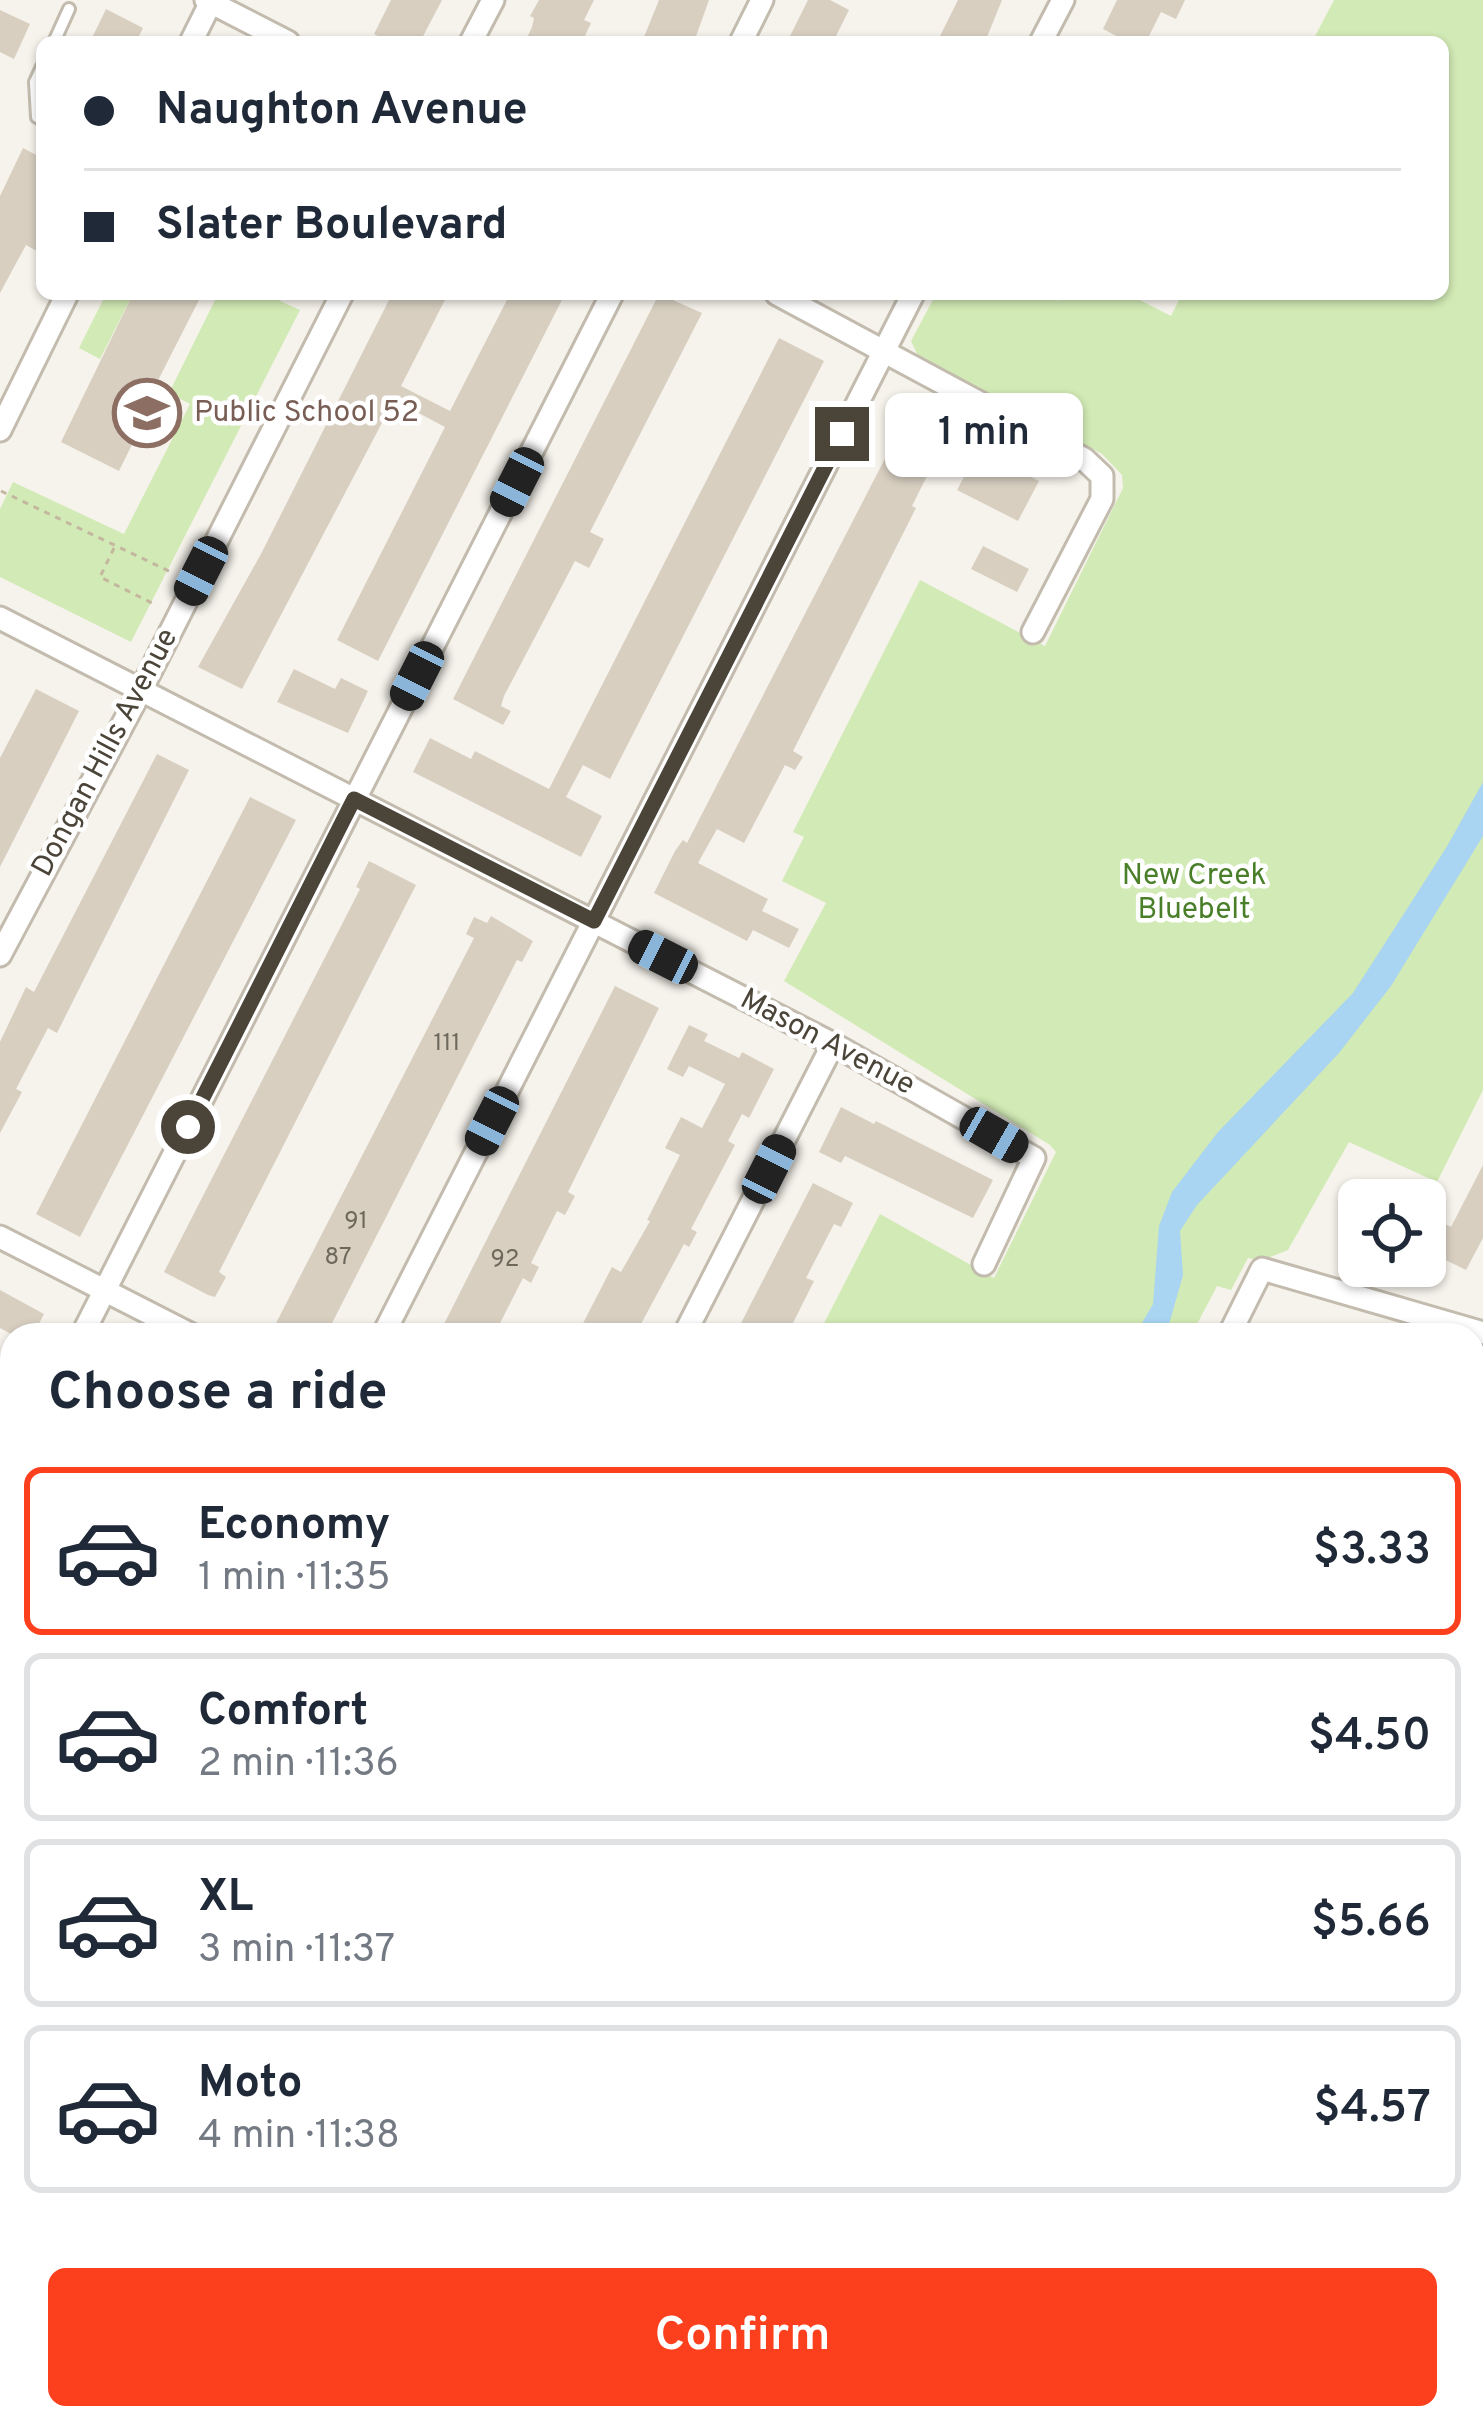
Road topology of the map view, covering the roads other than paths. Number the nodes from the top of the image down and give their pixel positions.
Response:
1 (493, 0) edge
2 (762, 0) edge
3 (1063, 0) edge
4 (210, 1) edge
5 (69, 9) dead end
6 (57, 36) edge
7 (194, 36) edge
8 (277, 36) edge
9 (474, 36) edge
10 (744, 36) edge
11 (1044, 36) edge
12 (64, 300) edge
13 (339, 300) edge
14 (609, 300) edge
15 (788, 300) edge
16 (910, 300) edge
17 (884, 351) junction
18 (0, 430) edge
19 (0, 619) edge
20 (1033, 632) dead end
21 (141, 690) junction
22 (354, 799) junction
23 (594, 921) junction
24 (0, 955) edge
25 (833, 1044) junction
26 (0, 1237) edge
27 (984, 1264) dead end
28 (105, 1290) junction
29 (88, 1323) edge
30 (169, 1323) edge
31 (389, 1323) edge
32 (690, 1323) edge
33 (1235, 1323) edge
34 (1448, 1323) edge

1 - 9 street
2 - 10 street
3 - 11 street
4 - 7 street
4 - 8 street
5 - 6 lane
12 - 18 street
13 - 21 street, Dongan Hills Avenue
14 - 22 street
15 - 17 street
16 - 17 street
17 - 20 street
17 - 23 street
19 - 21 street, Mason Avenue
21 - 22 street, Mason Avenue
21 - 24 street, Dongan Hills Avenue
22 - 23 street, Mason Avenue
22 - 28 street
23 - 25 street, Mason Avenue
23 - 31 street
25 - 27 street, Mason Avenue
25 - 32 street
26 - 28 street
28 - 29 street
28 - 30 street
33 - 34 street

